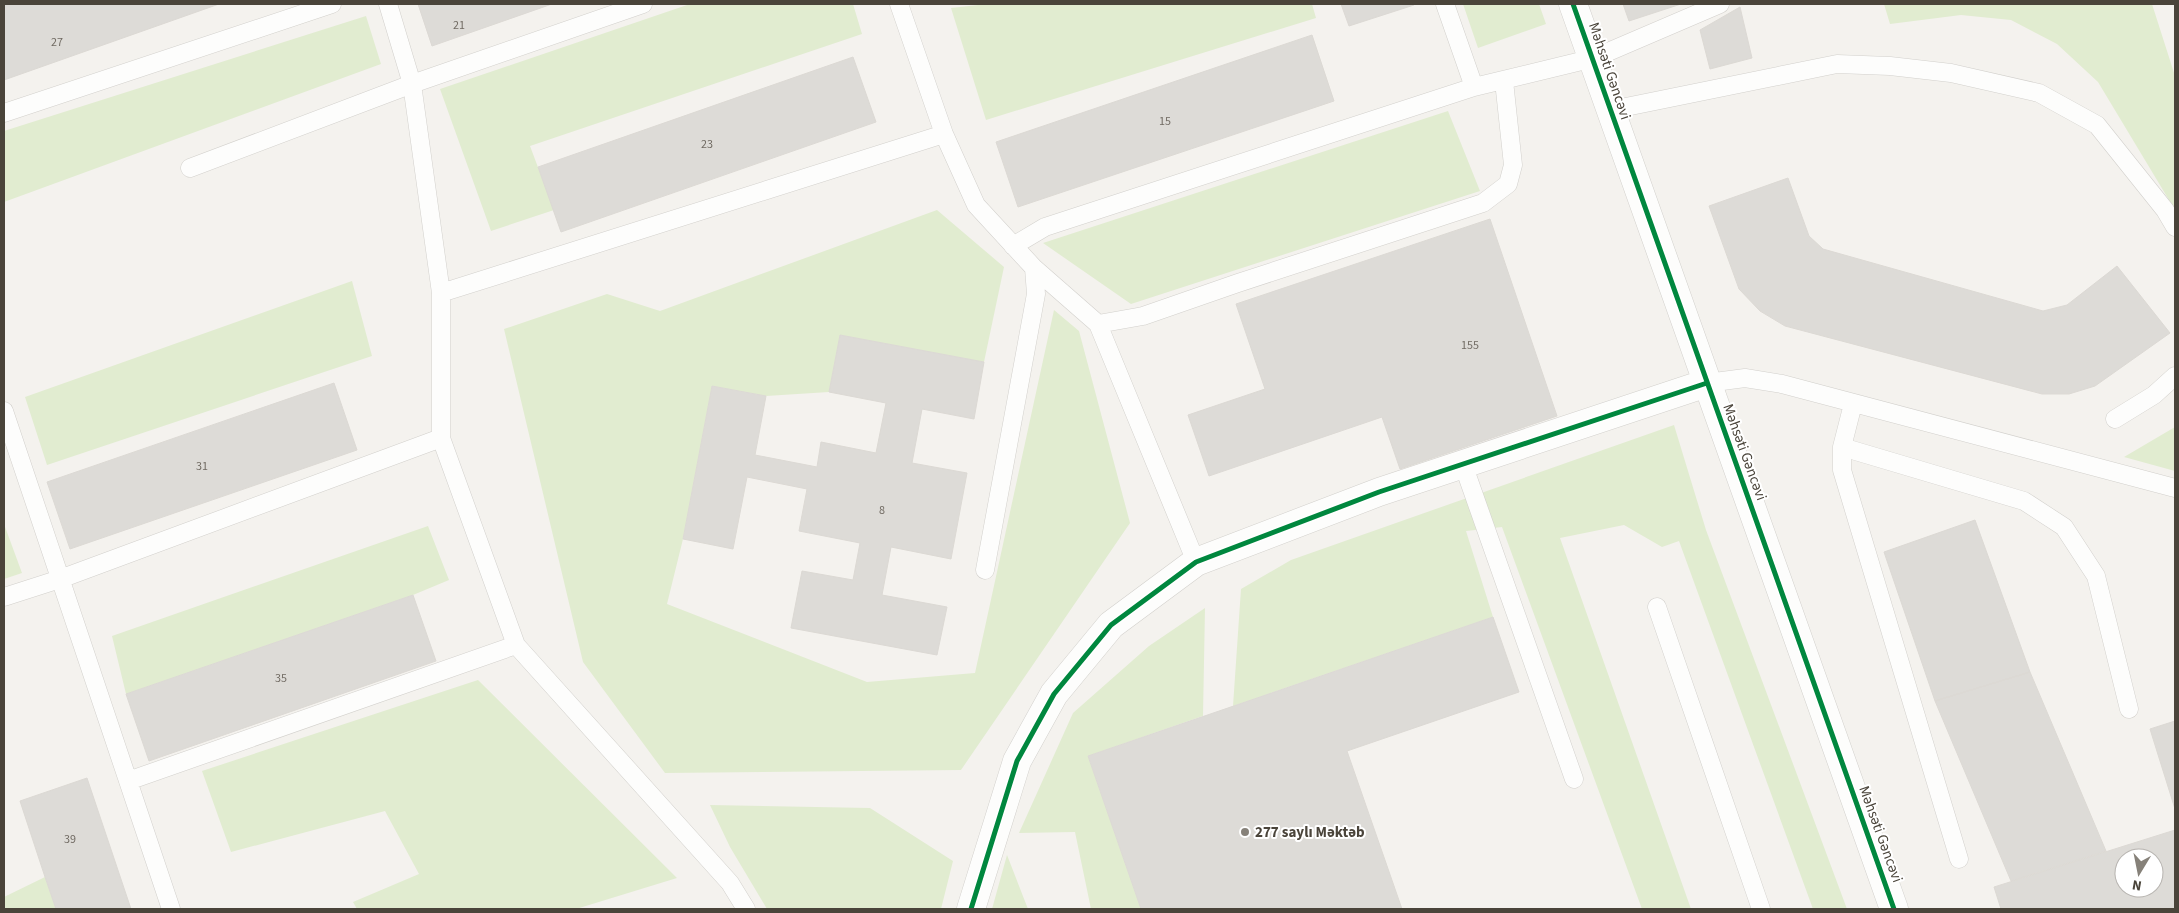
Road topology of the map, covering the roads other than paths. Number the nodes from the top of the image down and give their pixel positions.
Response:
1 (332, 4) edge
2 (388, 4) edge
3 (643, 4) edge
4 (899, 4) edge
5 (1445, 4) edge
6 (1573, 4) edge
7 (1720, 4) edge
8 (1594, 58) junction
9 (1504, 81) junction
10 (412, 84) junction
11 (1474, 87) junction
12 (1611, 110) junction
13 (4, 113) edge
14 (944, 134) junction
15 (190, 168) dead end
16 (2175, 227) edge
17 (1013, 246) junction
18 (1034, 268) junction
19 (441, 293) junction
20 (1098, 324) junction
21 (2175, 376) edge
22 (1707, 383) junction
23 (1853, 404) junction
24 (4, 411) edge
25 (2115, 419) dead end
26 (441, 438) junction
27 (1842, 447) junction
28 (1464, 464) junction
29 (2175, 488) edge
30 (1196, 562) junction
31 (985, 570) dead end
32 (60, 579) junction
33 (4, 597) edge
34 (1657, 606) dead end
35 (516, 645) junction
36 (2129, 708) dead end
37 (1574, 779) dead end
38 (128, 781) junction
39 (1959, 859) dead end
40 (171, 909) edge
41 (746, 909) edge
42 (971, 909) edge
43 (1761, 909) edge
44 (1894, 909) edge

1 - 13 lane
2 - 10 lane
3 - 10 lane
4 - 14 lane
5 - 11 lane
6 - 8 street, Məhsəti Gəncəvi
7 - 8 lane
8 - 9 lane
8 - 12 street, Məhsəti Gəncəvi
9 - 11 lane
9 - 20 lane
10 - 15 lane
10 - 19 lane
11 - 17 lane
12 - 16 lane
12 - 22 street, Məhsəti Gəncəvi
14 - 17 lane
14 - 19 lane
17 - 18 lane
18 - 20 lane
18 - 31 lane
19 - 26 lane
20 - 30 lane
21 - 25 lane
22 - 23 lane
22 - 28 street
22 - 44 street, Məhsəti Gəncəvi
23 - 27 lane
23 - 29 lane
24 - 32 lane
26 - 32 lane
26 - 35 lane
27 - 36 lane
27 - 39 lane
28 - 30 street
28 - 37 lane
30 - 42 street
32 - 33 lane
32 - 38 lane
34 - 43 lane
35 - 38 lane
35 - 41 lane
38 - 40 lane

